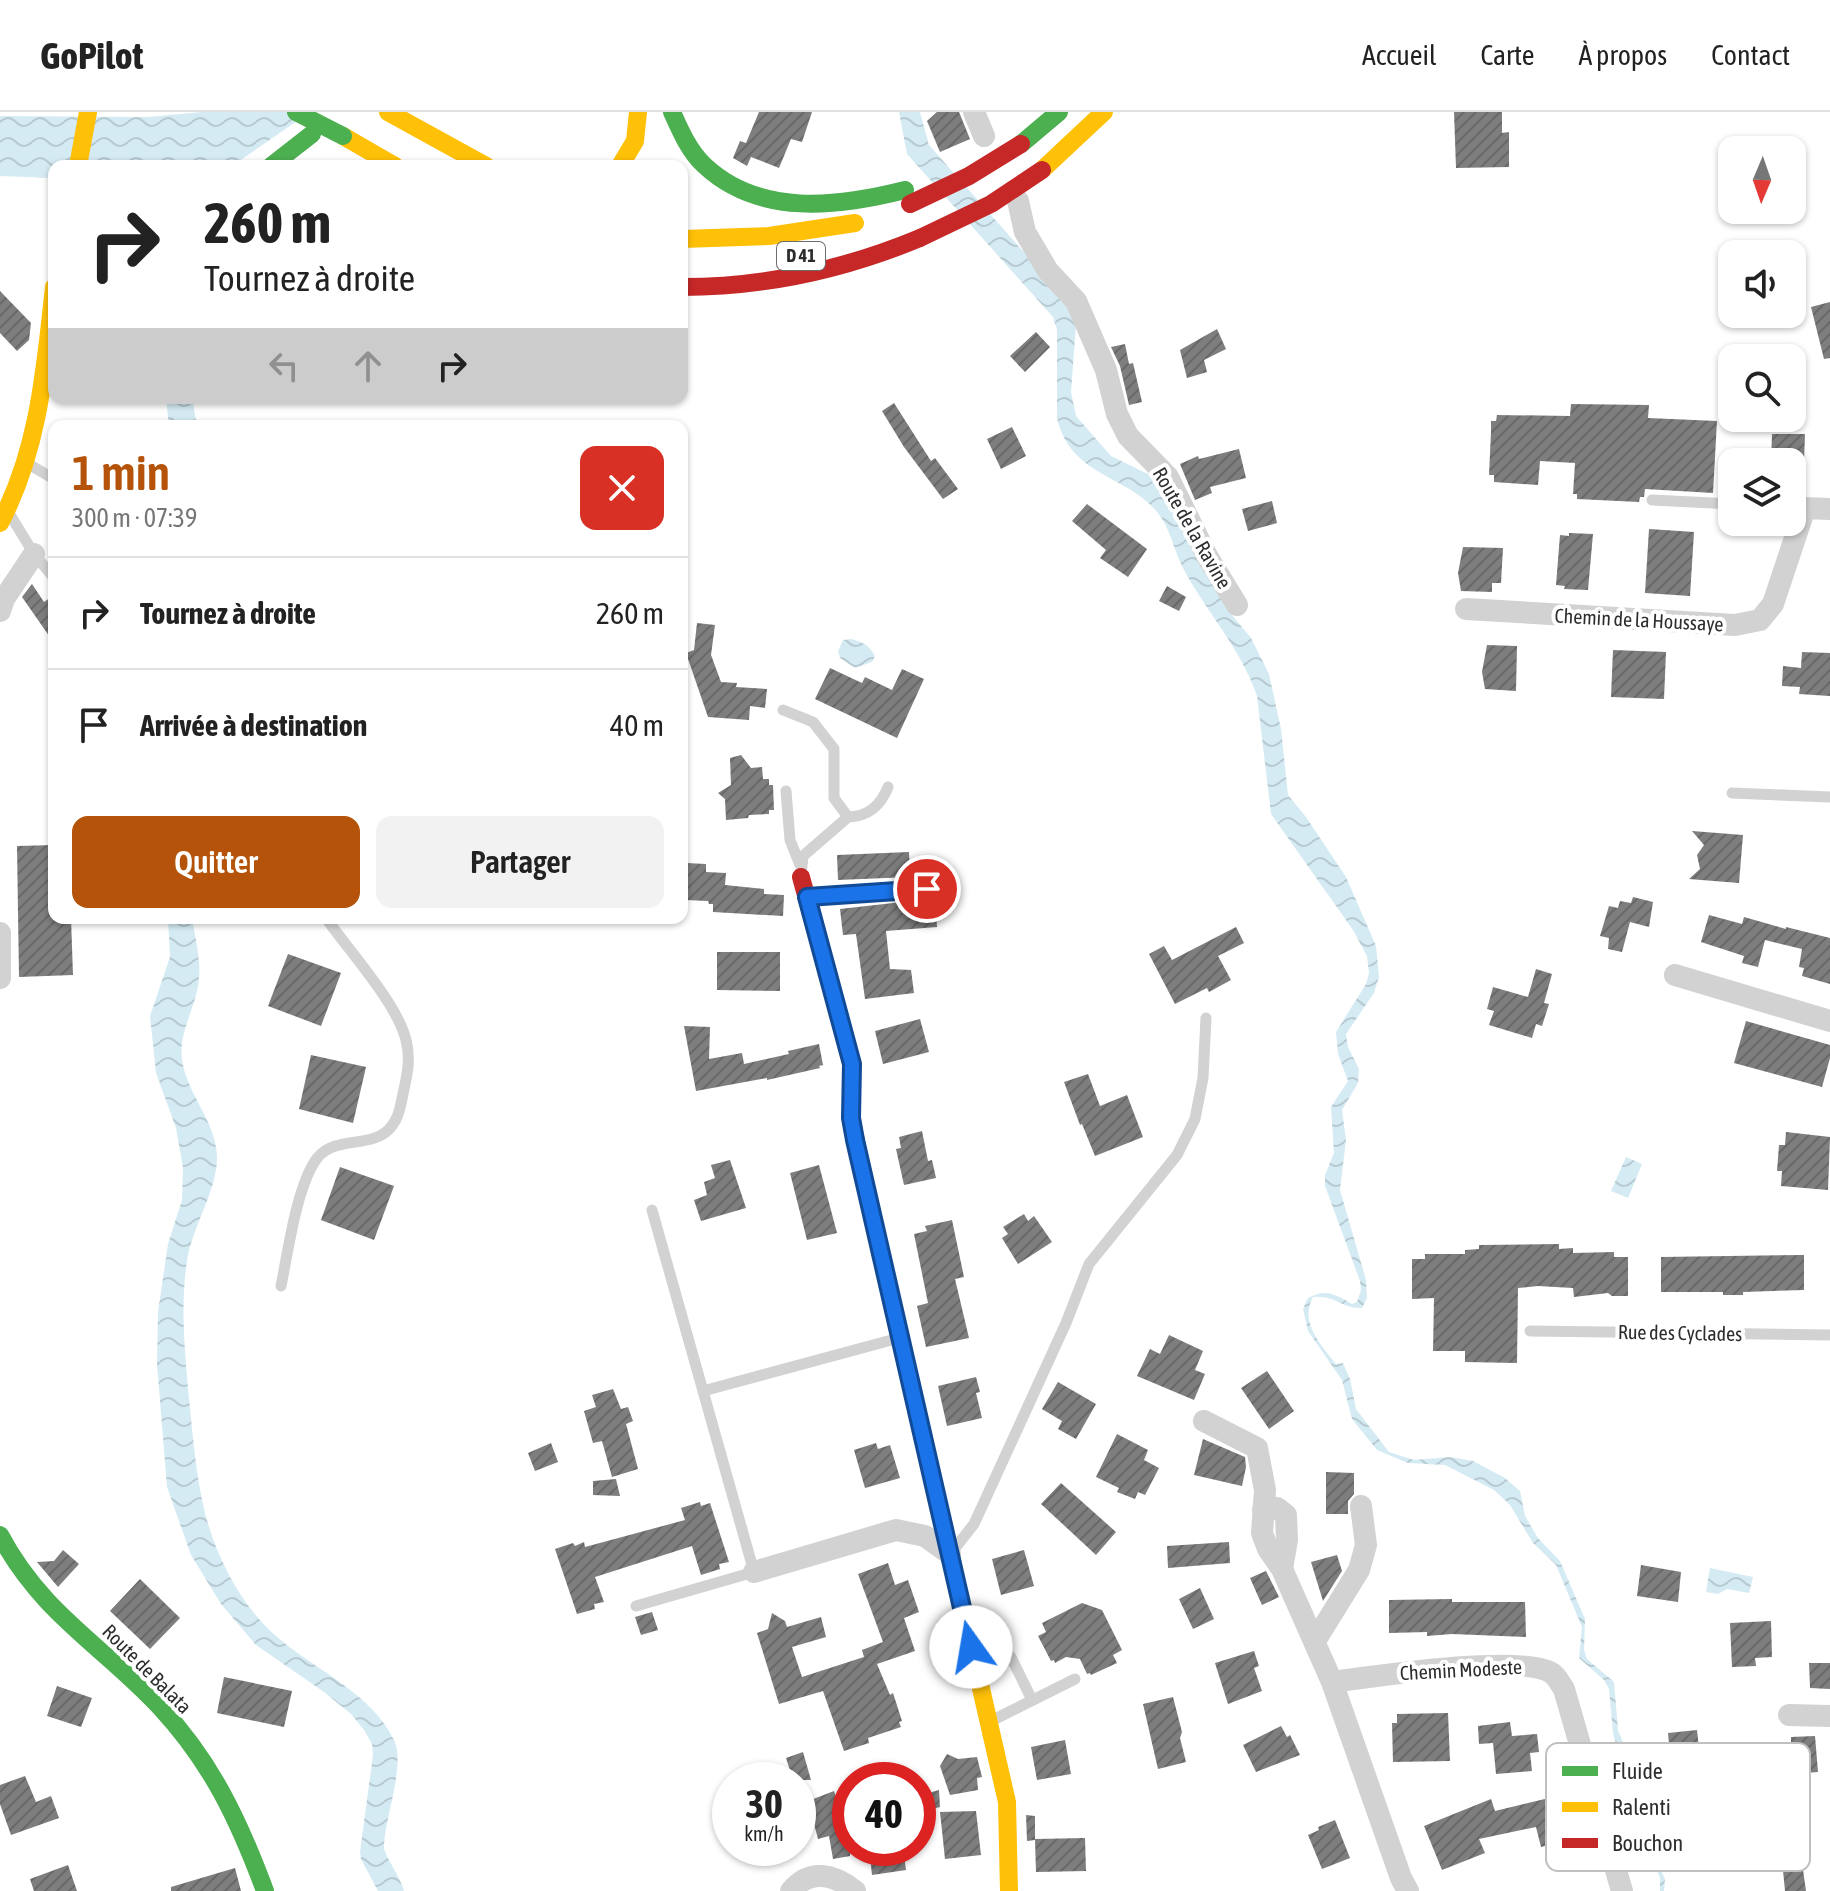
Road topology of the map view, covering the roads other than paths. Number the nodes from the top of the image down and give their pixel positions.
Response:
1 (88, 112) edge
2 (296, 112) edge
3 (311, 112) edge
4 (388, 112) edge
5 (638, 112) edge
6 (672, 112) edge
7 (974, 112) edge
8 (1047, 112) edge
9 (1059, 112) edge
10 (1102, 112) edge
11 (368, 115) dead end
12 (312, 134) dead end
13 (343, 136) junction
14 (984, 136) dead end
15 (1016, 139) junction
16 (79, 160) edge
17 (279, 160) edge
18 (385, 160) edge
19 (439, 160) edge
20 (475, 160) edge
21 (624, 160) edge
22 (1018, 201) dead end
23 (869, 219) dead end
24 (918, 231) junction
25 (688, 239) edge
26 (793, 258) dead end
27 (688, 287) edge
28 (48, 347) edge
29 (26, 463) junction
30 (48, 476) edge
31 (1652, 500) dead end
32 (1718, 503) edge
33 (1806, 508) edge
34 (1830, 509) edge
35 (2, 513) edge
36 (1791, 536) edge
37 (34, 554) junction
38 (48, 571) edge
39 (1237, 605) dead end
40 (1466, 609) dead end
41 (0, 611) edge
42 (783, 710) dead end
43 (888, 787) dead end
44 (786, 791) dead end
45 (1732, 793) dead end
46 (1830, 797) edge
47 (848, 817) junction
48 (801, 871) junction
49 (927, 889) dead end
50 (807, 897) junction
51 (330, 924) edge
52 (0, 933) edge
53 (1675, 975) dead end
54 (0, 978) edge
55 (1206, 1018) dead end
56 (1830, 1021) edge
57 (652, 1210) dead end
58 (281, 1286) dead end
59 (1530, 1331) dead end
60 (1830, 1335) edge
61 (900, 1337) junction
62 (703, 1391) junction
63 (1204, 1421) dead end
64 (1361, 1506) dead end
65 (0, 1535) edge
66 (950, 1554) junction
67 (754, 1572) junction
68 (636, 1606) dead end
69 (1315, 1641) junction
70 (1011, 1657) dead end
71 (1075, 1679) dead end
72 (1332, 1682) junction
73 (1032, 1700) junction
74 (1789, 1715) dead end
75 (1830, 1716) edge
76 (988, 1722) junction
77 (1580, 1743) edge
78 (1616, 1871) edge
79 (265, 1891) edge
80 (791, 1891) edge
81 (855, 1891) edge
82 (1009, 1891) edge
83 (1408, 1891) edge
84 (1622, 1891) edge

1 - 16 main road
2 - 13 main road, bridge
3 - 13 main road, bridge
4 - 20 main road
5 - 21 main road
6 - 15 main road, bridge
7 - 14 street
8 - 15 main road
9 - 15 main road
10 - 24 main road, D 41
11 - 19 main road
12 - 17 main road
13 - 18 main road
22 - 39 street, Route de la Ravine
23 - 25 main road, D 41
24 - 26 main road, D 41
24 - 27 main road
28 - 29 main road
29 - 30 lane
29 - 35 main road
31 - 32 lane
33 - 34 street, Chemin de la Houssaye
35 - 37 lane
36 - 40 street, Chemin de la Houssaye
37 - 38 lane
37 - 41 street
42 - 47 lane
43 - 47 lane
44 - 48 lane
45 - 46 lane
47 - 48 lane
48 - 50 main road
49 - 50 lane
50 - 61 main road
51 - 58 lane
52 - 54 street
53 - 56 street
55 - 66 lane
57 - 62 lane
59 - 60 lane, Rue des Cyclades
61 - 62 lane
61 - 66 main road
62 - 67 lane
63 - 69 street
64 - 69 street
65 - 79 main road, Route de Balata
66 - 67 street
66 - 76 main road
67 - 68 lane
69 - 72 street
70 - 73 lane
71 - 73 lane
72 - 77 street, Chemin Modeste
72 - 83 street
73 - 76 lane
74 - 75 street
76 - 82 main road
78 - 84 street, Chemin Modeste
80 - 81 street

